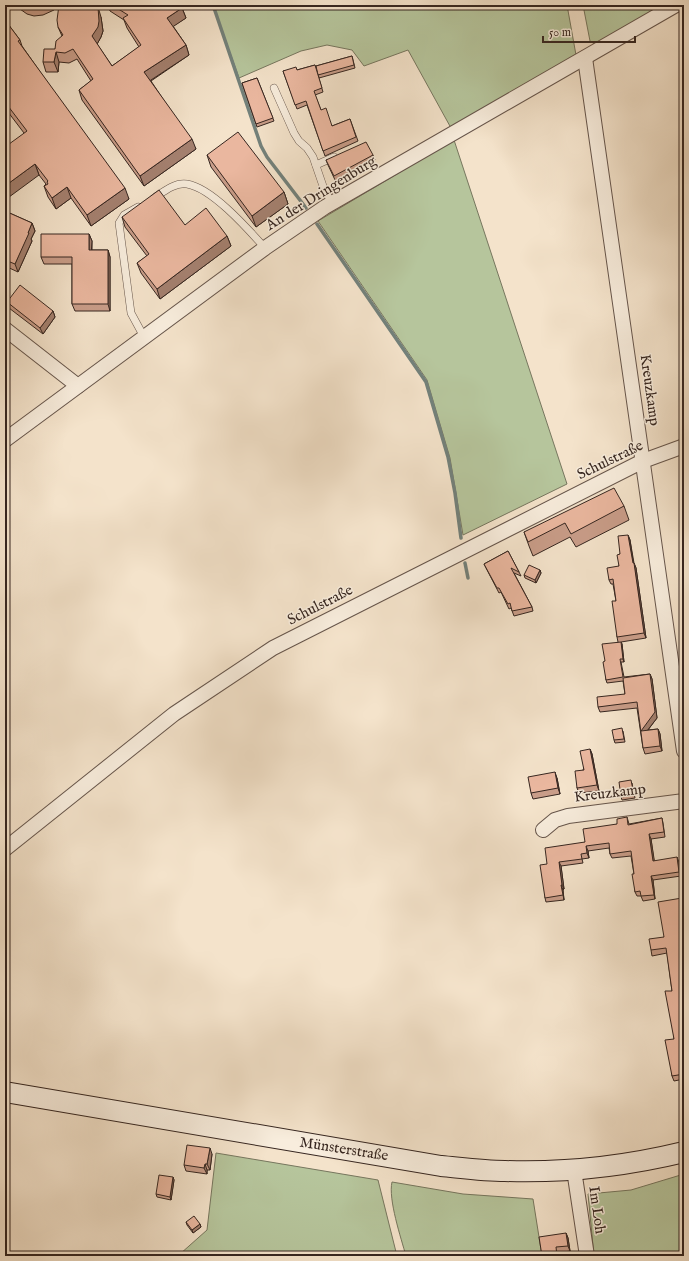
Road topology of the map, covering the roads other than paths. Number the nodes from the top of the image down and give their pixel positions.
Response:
1 (676, 5) edge
2 (585, 58) junction
3 (274, 88) dead end
4 (344, 152) edge
5 (316, 165) junction
6 (332, 203) junction
7 (265, 248) junction
8 (5, 329) edge
9 (144, 337) junction
10 (78, 386) junction
11 (5, 440) edge
12 (684, 446) edge
13 (643, 461) junction
14 (684, 751) edge
15 (684, 801) edge
16 (544, 830) dead end
17 (5, 849) edge
18 (5, 1092) edge
19 (684, 1152) edge
20 (574, 1170) junction
21 (587, 1256) edge

1 - 2 street, An der Dringenburg
2 - 6 street, An der Dringenburg
2 - 13 street, Kreuzkamp
3 - 5 lane
4 - 5 lane
5 - 6 lane
6 - 7 street, An der Dringenburg
7 - 9 street, An der Dringenburg
7 - 9 lane
8 - 10 street
9 - 10 street, An der Dringenburg
10 - 11 street, An der Dringenburg
12 - 13 street, Schulstraße
13 - 14 street, Kreuzkamp
13 - 17 street, Schulstraße
15 - 16 street, Kreuzkamp
18 - 20 main road, Münsterstraße
19 - 20 main road, Münsterstraße
20 - 21 street, Im Loh

